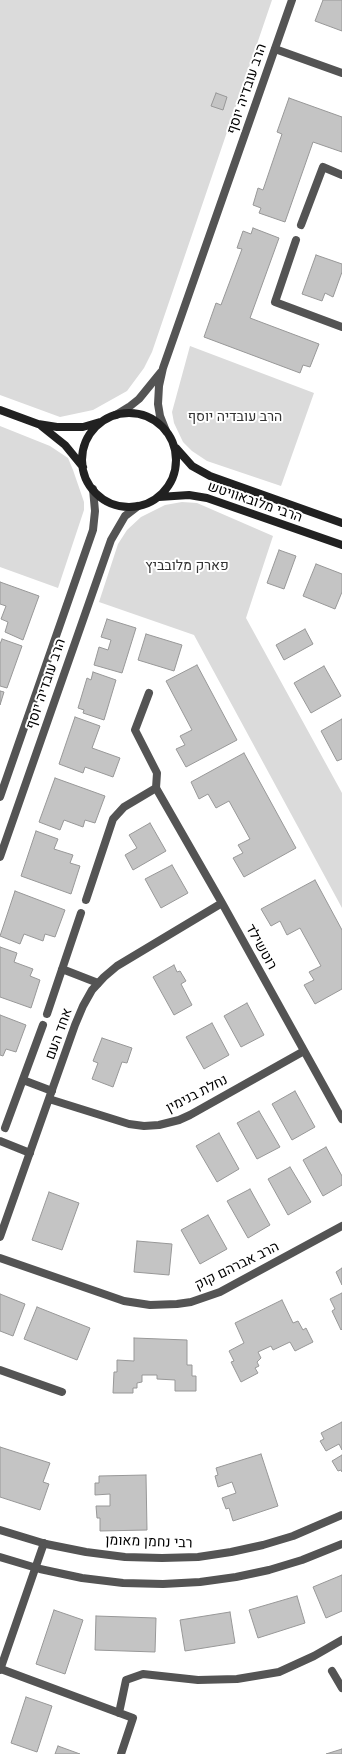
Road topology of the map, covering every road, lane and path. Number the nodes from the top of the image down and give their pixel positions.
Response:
1 (292, 0) edge
2 (276, 49) junction
3 (342, 73) edge
4 (342, 175) edge
5 (301, 225) dead end
6 (296, 240) dead end
7 (342, 327) edge
8 (163, 368) junction
9 (0, 410) edge
10 (116, 415) junction
11 (102, 422) junction
12 (38, 424) junction
13 (166, 431) junction
14 (173, 444) junction
15 (83, 468) junction
16 (93, 489) junction
17 (159, 497) junction
18 (138, 506) junction
19 (342, 524) edge
20 (342, 545) edge
21 (149, 693) dead end
22 (156, 788) junction
23 (0, 797) edge
24 (0, 857) edge
25 (86, 900) dead end
26 (222, 903) junction
27 (81, 913) dead end
28 (62, 969) junction
29 (98, 983) junction
30 (47, 1014) dead end
31 (43, 1025) dead end
32 (304, 1051) junction
33 (23, 1080) junction
34 (50, 1095) junction
35 (342, 1119) edge
36 (5, 1128) dead end
37 (0, 1141) edge
38 (30, 1153) junction
39 (342, 1226) edge
40 (0, 1237) edge
41 (0, 1258) edge
42 (0, 1370) edge
43 (62, 1392) dead end
44 (342, 1515) edge
45 (0, 1530) edge
46 (44, 1543) junction
47 (342, 1544) edge
48 (0, 1557) edge
49 (36, 1568) junction
50 (342, 1640) edge
51 (0, 1669) edge
52 (332, 1671) dead end
53 (342, 1688) edge
54 (120, 1713) junction
55 (121, 1754) edge

1 - 2 street, הרב עובדיה יוסף
2 - 3 street
2 - 8 street, הרב עובדיה יוסף
4 - 5 street
6 - 7 street
8 - 10 street, הרב עובדיה יוסף
8 - 13 street, הרב עובדיה יוסף
9 - 12 main road
10 - 11 main road
10 - 13 main road
11 - 12 main road
11 - 15 main road
12 - 15 main road
13 - 14 main road
14 - 17 main road
14 - 19 main road, הרבי מלובאוויטש
15 - 16 main road
16 - 18 main road
16 - 23 street, הרב עובדיה יוסף
17 - 18 main road
17 - 20 main road, הרבי מלובאוויטש
18 - 24 street, הרב עובדיה יוסף
21 - 22 street
22 - 25 street
22 - 26 street, רוטשילד
26 - 29 street, אחד העם
26 - 32 street, רוטשילד
27 - 28 street
28 - 29 street
28 - 30 street
29 - 34 street, אחד העם
31 - 33 street
32 - 34 street, נחלת בנימין
32 - 35 street, רוטשילד
33 - 34 street, נחלת בנימין
33 - 36 street
34 - 38 street, אחד העם
37 - 38 street
38 - 40 street, אחד העם
39 - 41 street, הרב אברהם קוק
42 - 43 street
44 - 46 street, רבי נחמן מאומן
45 - 46 street, רבי נחמן מאומן
46 - 49 street
47 - 49 street
48 - 49 street
49 - 51 street
50 - 54 street
51 - 54 street
52 - 53 street
54 - 55 street

